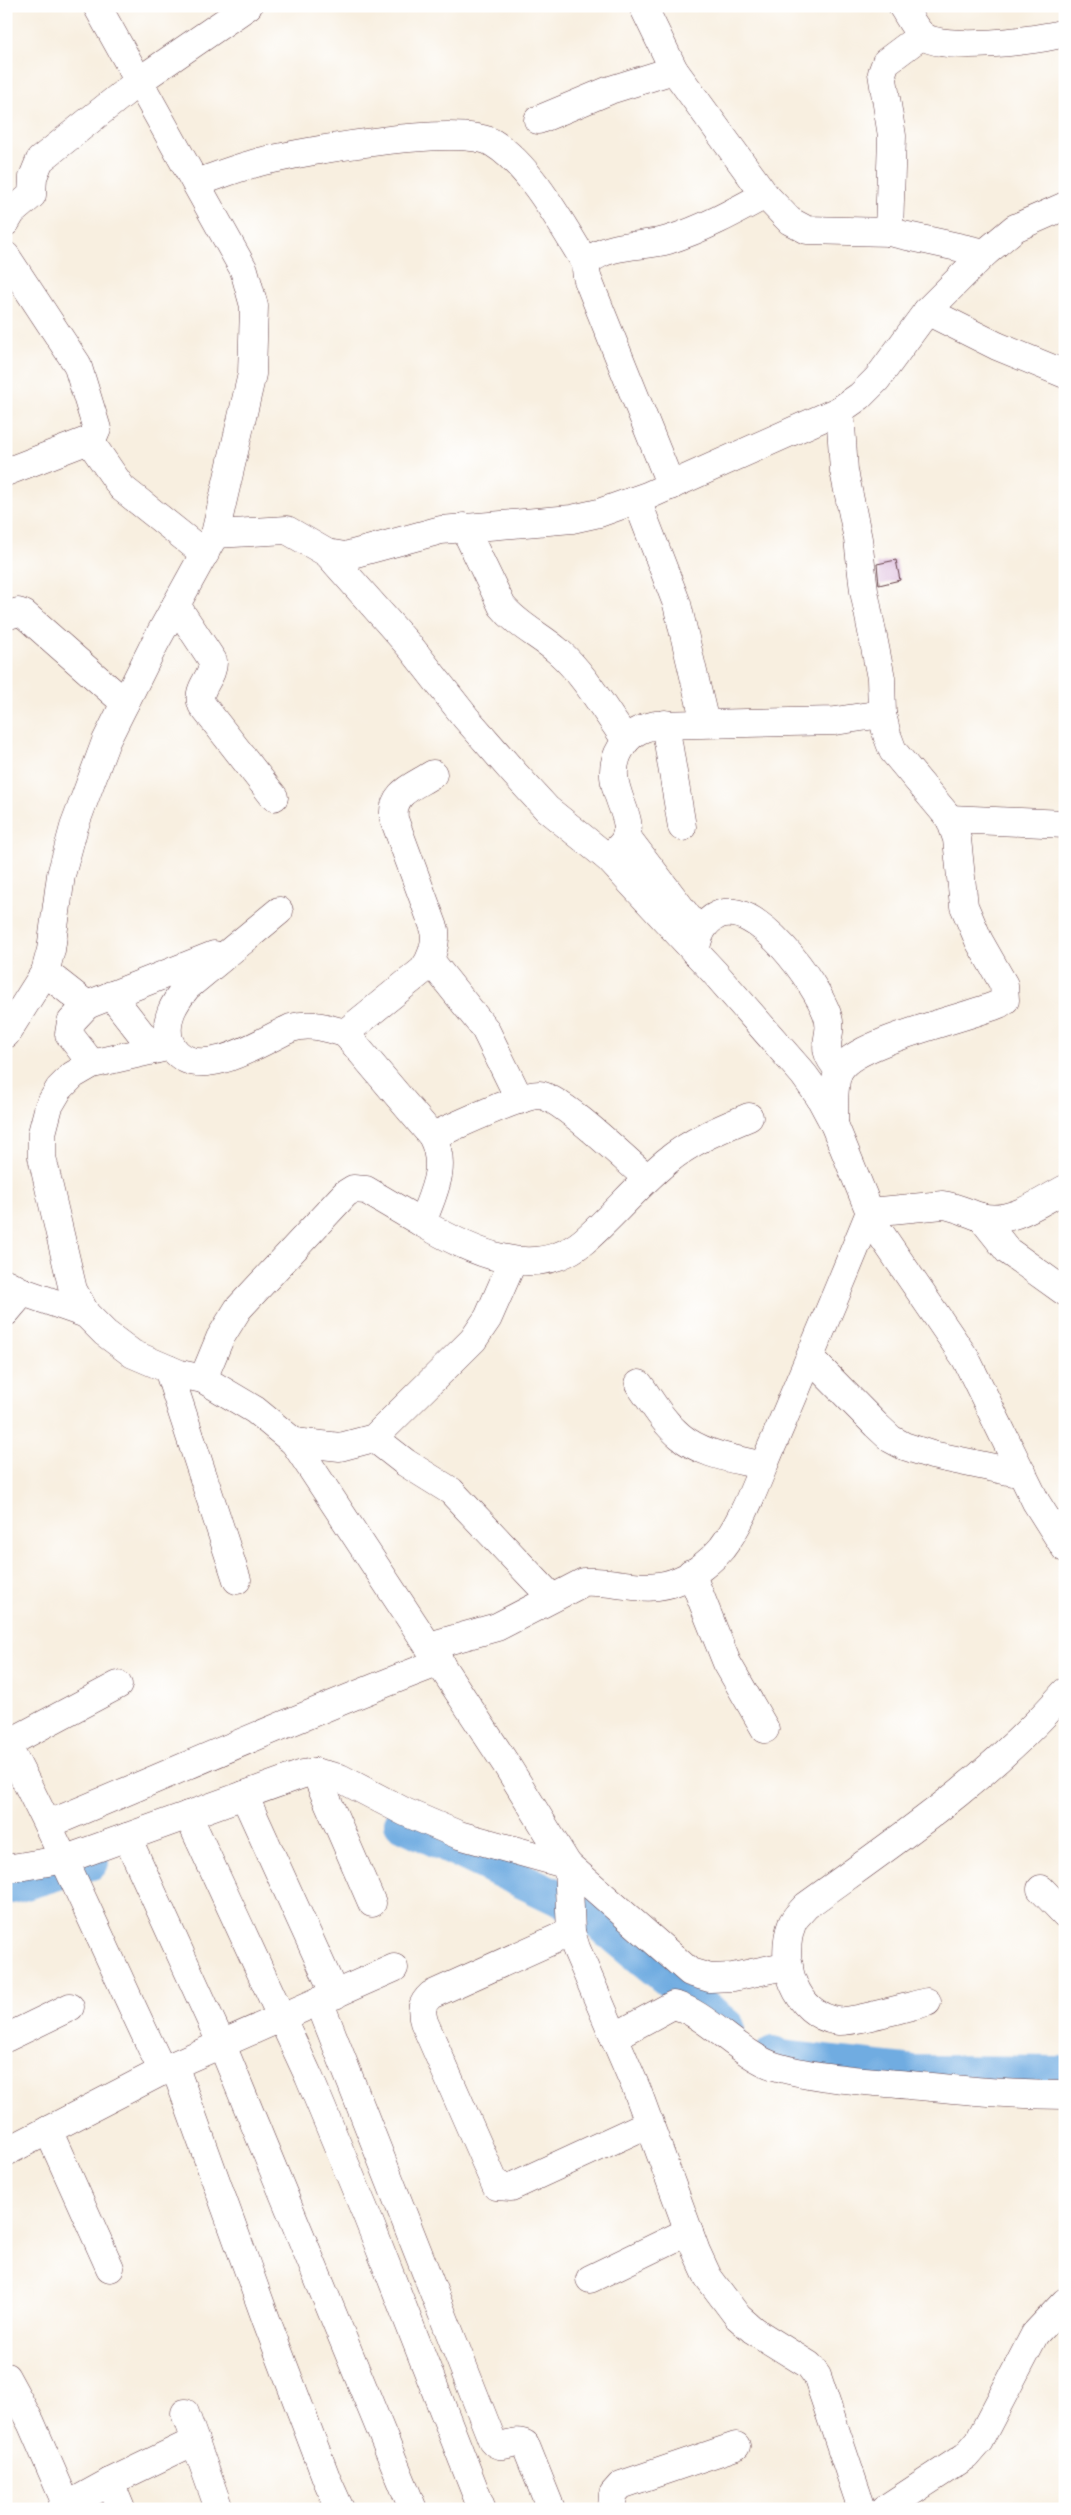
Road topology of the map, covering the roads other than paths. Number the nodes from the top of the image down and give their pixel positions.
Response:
1 (97, 6) edge
2 (248, 6) edge
3 (643, 6) edge
4 (902, 6) edge
5 (1065, 33) edge
6 (922, 35) junction
7 (674, 70) junction
8 (139, 81) junction
9 (538, 120) dead end
10 (196, 183) junction
11 (766, 195) junction
12 (1065, 206) edge
13 (6, 222) edge
14 (889, 232) junction
15 (986, 253) junction
16 (6, 256) edge
17 (587, 265) junction
18 (928, 311) junction
19 (1065, 374) edge
20 (840, 410) junction
21 (89, 440) junction
22 (6, 472) edge
23 (671, 486) junction
24 (638, 500) junction
25 (464, 527) junction
26 (210, 544) junction
27 (327, 553) junction
28 (176, 605) junction
29 (6, 616) edge
30 (125, 703) junction
31 (882, 714) junction
32 (705, 723) junction
33 (665, 724) junction
34 (626, 740) junction
35 (433, 774) dead end
36 (274, 797) dead end
37 (950, 819) junction
38 (1065, 824) edge
39 (682, 827) dead end
40 (626, 836) junction
41 (608, 858) junction
42 (279, 912) dead end
43 (697, 942) junction
44 (430, 960) junction
45 (46, 972) junction
46 (191, 972) junction
47 (99, 1000) junction
48 (345, 1033) junction
49 (6, 1034) edge
50 (162, 1048) junction
51 (92, 1064) junction
52 (839, 1070) junction
53 (520, 1100) junction
54 (749, 1117) dead end
55 (834, 1124) junction
56 (432, 1136) junction
57 (647, 1178) junction
58 (1065, 1189) edge
59 (870, 1212) junction
60 (981, 1217) junction
61 (422, 1223) junction
62 (513, 1261) junction
63 (1065, 1292) edge
64 (12, 1296) edge
65 (86, 1314) junction
66 (810, 1358) junction
67 (168, 1369) junction
68 (203, 1379) junction
69 (639, 1384) dead end
70 (374, 1438) junction
71 (294, 1442) junction
72 (763, 1466) junction
73 (1023, 1474) junction
74 (1065, 1548) edge
75 (691, 1573) junction
76 (237, 1580) dead end
77 (552, 1598) junction
78 (434, 1654) junction
79 (118, 1685) dead end
80 (1065, 1692) edge
81 (764, 1729) dead end
82 (6, 1743) edge
83 (315, 1772) junction
84 (244, 1795) junction
85 (188, 1815) junction
86 (49, 1824) junction
87 (127, 1837) junction
88 (66, 1859) junction
89 (6, 1869) edge
90 (1041, 1889) dead end
91 (570, 1901) junction
92 (372, 1903) dead end
93 (1065, 1914) edge
94 (789, 1965) junction
95 (394, 1968) dead end
96 (327, 1998) junction
97 (927, 2002) dead end
98 (70, 2007) dead end
99 (283, 2018) junction
100 (614, 2037) junction
101 (6, 2038) edge
102 (222, 2045) junction
103 (168, 2068) junction
104 (1065, 2095) edge
105 (650, 2123) junction
106 (48, 2130) junction
107 (6, 2152) edge
108 (689, 2232) junction
109 (110, 2268) dead end
110 (590, 2279) dead end
111 (1065, 2302) edge
112 (6, 2378) edge
113 (185, 2413) dead end
114 (195, 2441) junction
115 (736, 2446) dead end
116 (110, 2482) junction
117 (64, 2508) edge
118 (609, 2508) edge
119 (121, 2509) edge
120 (219, 2509) edge
121 (340, 2509) edge
122 (413, 2509) edge
123 (482, 2509) edge
124 (551, 2509) edge
125 (862, 2509) edge
126 (885, 2509) edge

1 - 8 street
2 - 8 street
3 - 7 street
4 - 6 street
5 - 6 street
6 - 14 street
7 - 9 street
7 - 11 street
8 - 10 street
8 - 13 street
10 - 17 street
10 - 26 street
11 - 14 street
11 - 17 street
12 - 15 street
14 - 15 street
15 - 18 street
16 - 21 street
17 - 23 street
18 - 19 street
18 - 20 street
20 - 23 street
20 - 31 street
21 - 22 street
21 - 26 street
23 - 24 street
24 - 25 street
24 - 32 street
25 - 27 street
25 - 34 street
26 - 27 street
26 - 28 street
27 - 41 street
28 - 30 street
28 - 36 street
29 - 30 street
30 - 45 street
31 - 32 street
31 - 37 street
32 - 33 street
33 - 34 street
33 - 39 street
34 - 40 street
35 - 44 street
37 - 38 street
37 - 52 street
40 - 41 street
40 - 43 street
41 - 43 street
42 - 46 street
43 - 52 street
43 - 55 street
44 - 48 street
44 - 53 street
45 - 47 street
45 - 49 street
46 - 47 street
46 - 50 street
47 - 50 street
47 - 51 street
48 - 50 street
48 - 56 street
50 - 51 street
51 - 65 street
52 - 55 street
53 - 56 street
53 - 57 street
54 - 57 street
55 - 59 street
56 - 61 street
57 - 62 street
58 - 60 street
59 - 60 street
59 - 66 street
59 - 73 street
60 - 63 street
61 - 62 street
61 - 68 street
62 - 70 street
64 - 65 street
65 - 67 street
66 - 72 street
66 - 73 street
67 - 68 street
67 - 76 street
68 - 71 street
69 - 72 street
70 - 71 street
70 - 77 street
71 - 78 street
72 - 75 street
73 - 74 street
75 - 77 street
75 - 81 street
77 - 78 street
78 - 86 street
78 - 91 street
79 - 82 street
80 - 94 street
82 - 86 street
83 - 84 street
83 - 91 street
83 - 92 street
84 - 85 street
84 - 96 street
85 - 87 street
85 - 99 street
86 - 88 street
87 - 88 street
87 - 102 street
88 - 89 street
88 - 103 street
90 - 93 street
91 - 94 street
91 - 100 street
91 - 105 street
94 - 97 street
95 - 96 street
96 - 99 street
96 - 124 street
98 - 101 street
99 - 102 street
99 - 123 street
100 - 104 street
100 - 105 street
102 - 103 street
102 - 122 street
103 - 106 street
103 - 121 street
105 - 108 street
106 - 107 street
106 - 109 street
108 - 110 street
108 - 125 street
111 - 126 street
112 - 117 street
113 - 114 street
114 - 116 street
114 - 120 street
115 - 118 street
116 - 117 street
116 - 119 street

